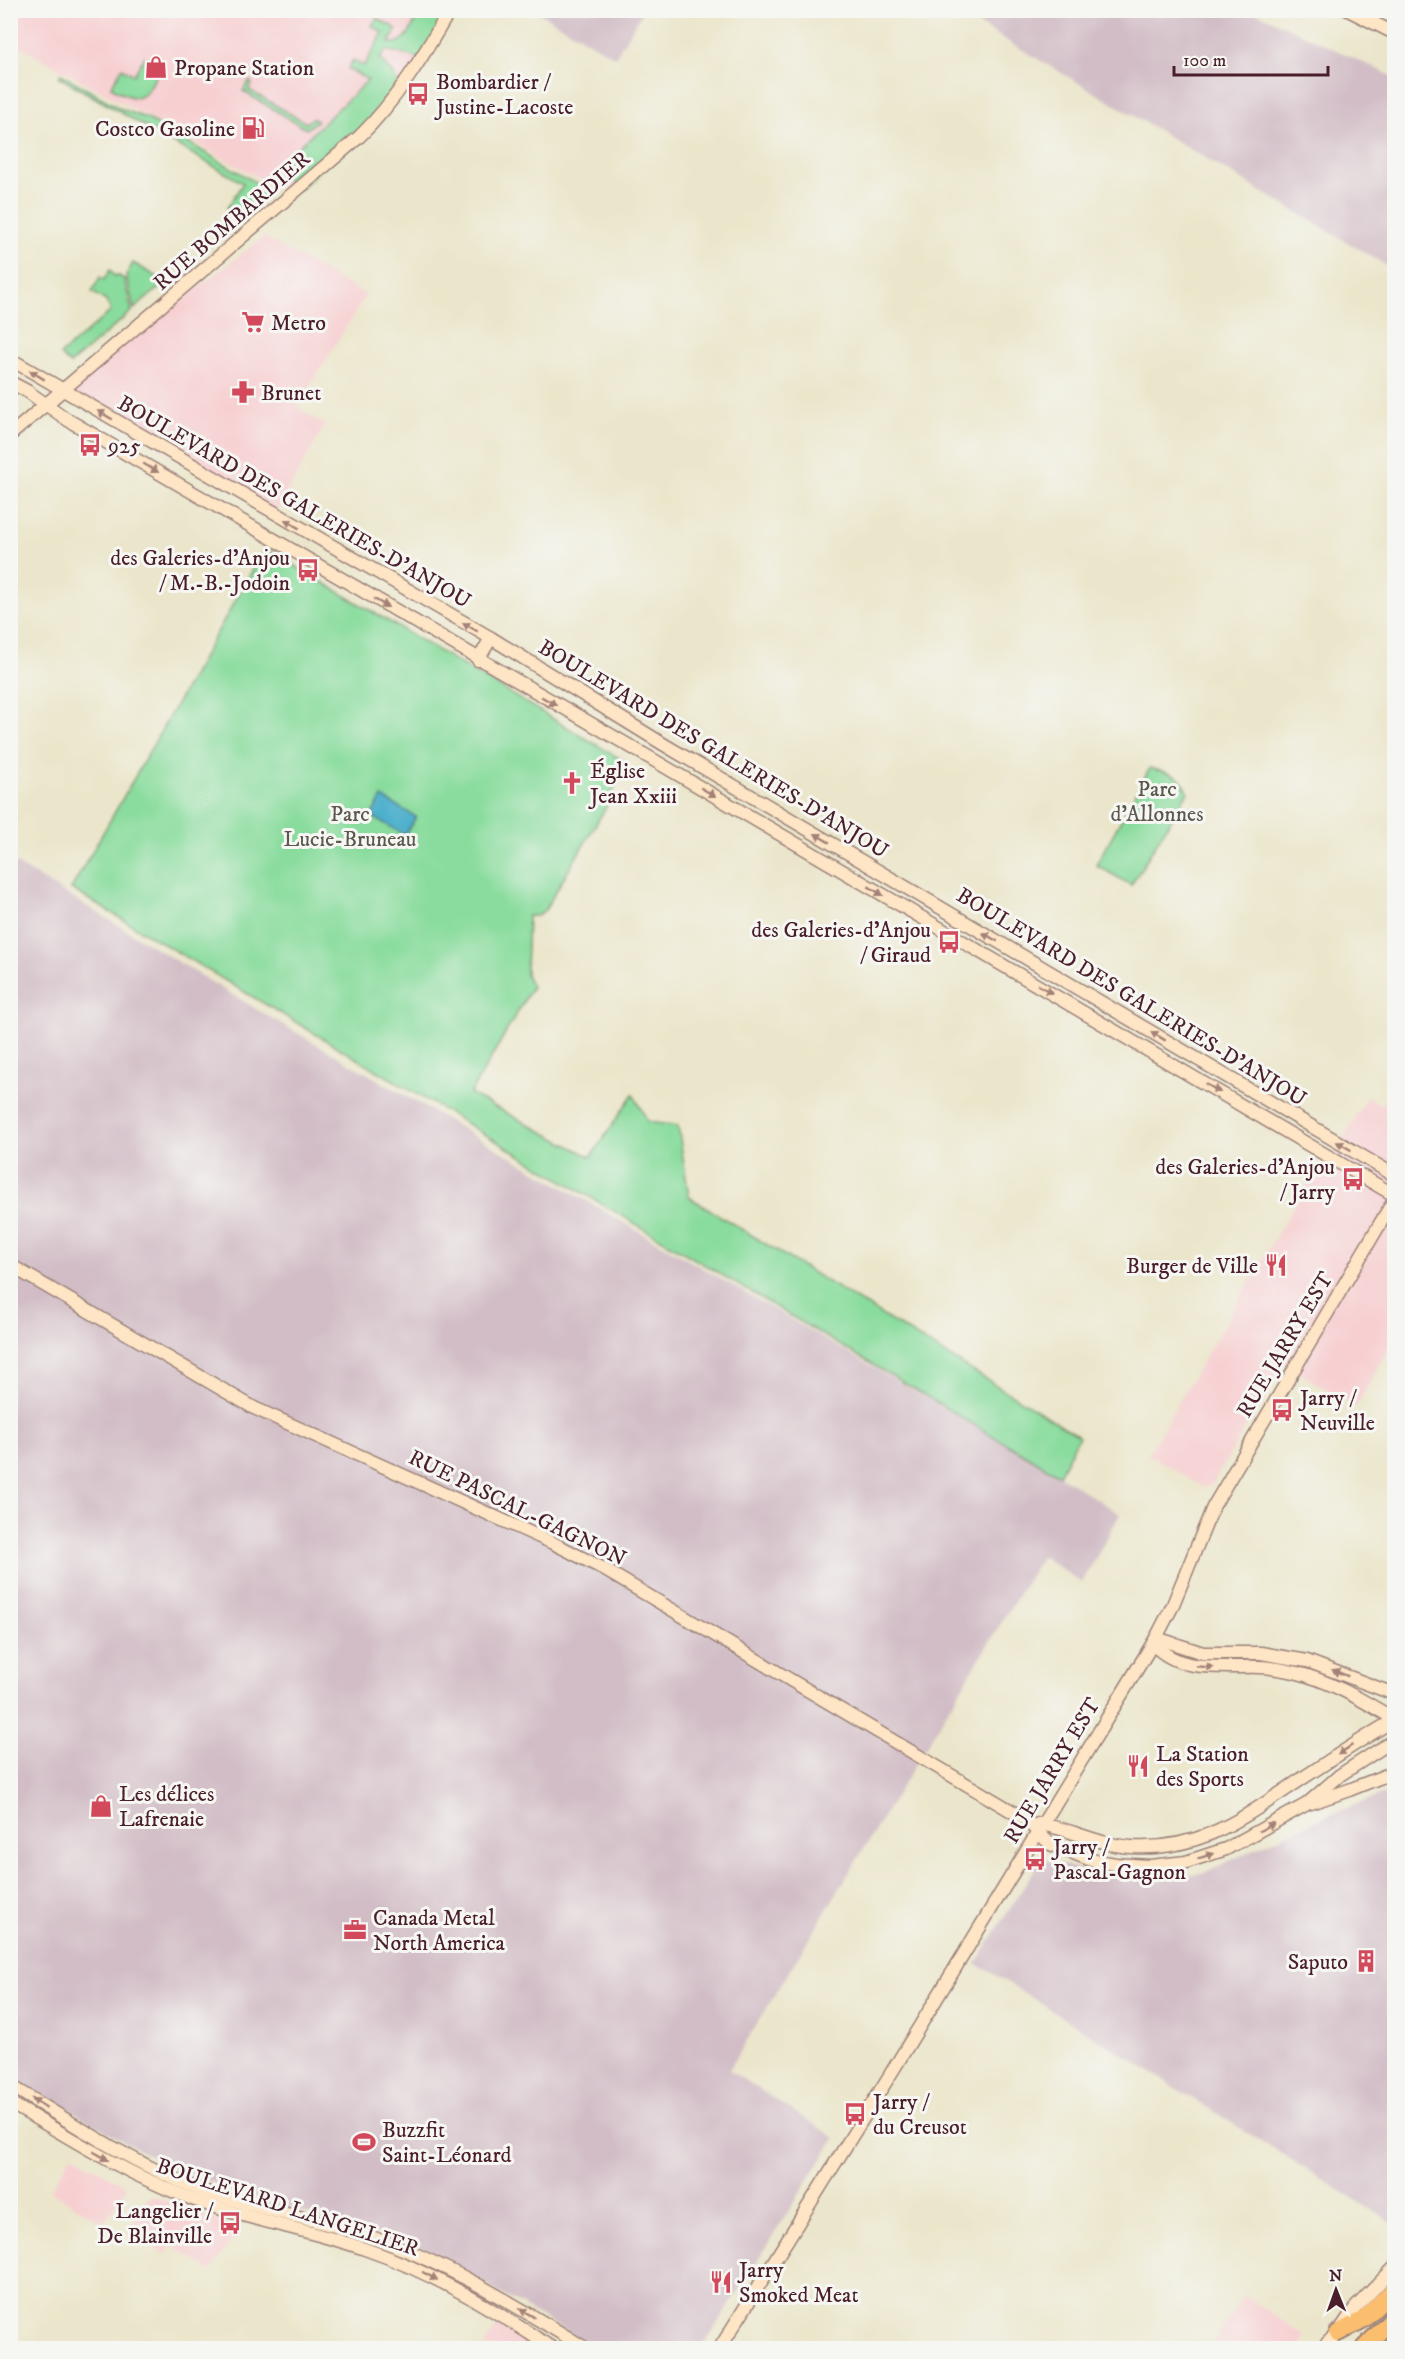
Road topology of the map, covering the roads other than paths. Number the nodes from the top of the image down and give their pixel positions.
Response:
1 (450, 10) edge
2 (1348, 10) edge
3 (1395, 33) edge
4 (10, 359) edge
5 (10, 382) edge
6 (63, 391) junction
7 (47, 405) junction
8 (10, 435) edge
9 (490, 638) junction
10 (478, 660) junction
11 (1395, 1175) edge
12 (1395, 1198) edge
13 (10, 1265) edge
14 (1155, 1641) junction
15 (1395, 1694) edge
16 (1395, 1719) edge
17 (1395, 1740) edge
18 (1395, 1772) edge
19 (1307, 1804) junction
20 (1041, 1828) junction
21 (10, 2085) edge
22 (10, 2103) edge
23 (1395, 2268) edge
24 (1395, 2289) edge
25 (1395, 2318) edge
26 (1338, 2333) junction
27 (552, 2349) edge
28 (585, 2349) edge
29 (720, 2349) edge
30 (1322, 2349) edge
31 (1364, 2349) edge

1 - 6 street, RUE BOMBARDIER
2 - 3 street
6 -> 4 street, BOULEVARD DES GALERIES-D'ANJOU
5 - 7 street, BOULEVARD DES GALERIES-D'ANJOU
6 - 7 street, RUE BOMBARDIER
9 -> 6 street, BOULEVARD DES GALERIES-D'ANJOU
7 - 8 street, RUE BOMBARDIER
7 -> 10 street, BOULEVARD DES GALERIES-D'ANJOU
9 - 10 street
11 -> 9 street, BOULEVARD DES GALERIES-D'ANJOU
10 -> 12 street, BOULEVARD DES GALERIES-D'ANJOU
12 - 14 street, RUE JARRY EST
13 - 20 street, RUE PASCAL-GAGNON
15 -> 14 street
14 -> 16 street
14 - 20 street, RUE JARRY EST
16 -> 20 street, RUE PASCAL-GAGNON
17 - 19 street, RUE PASCAL-GAGNON
18 - 19 street
20 -> 19 street, RUE PASCAL-GAGNON
20 - 29 street, RUE JARRY EST
28 -> 21 street, BOULEVARD LANGELIER
22 -> 27 street, BOULEVARD LANGELIER
23 - 26 street
24 - 26 highway
25 - 31 highway
26 - 30 street

